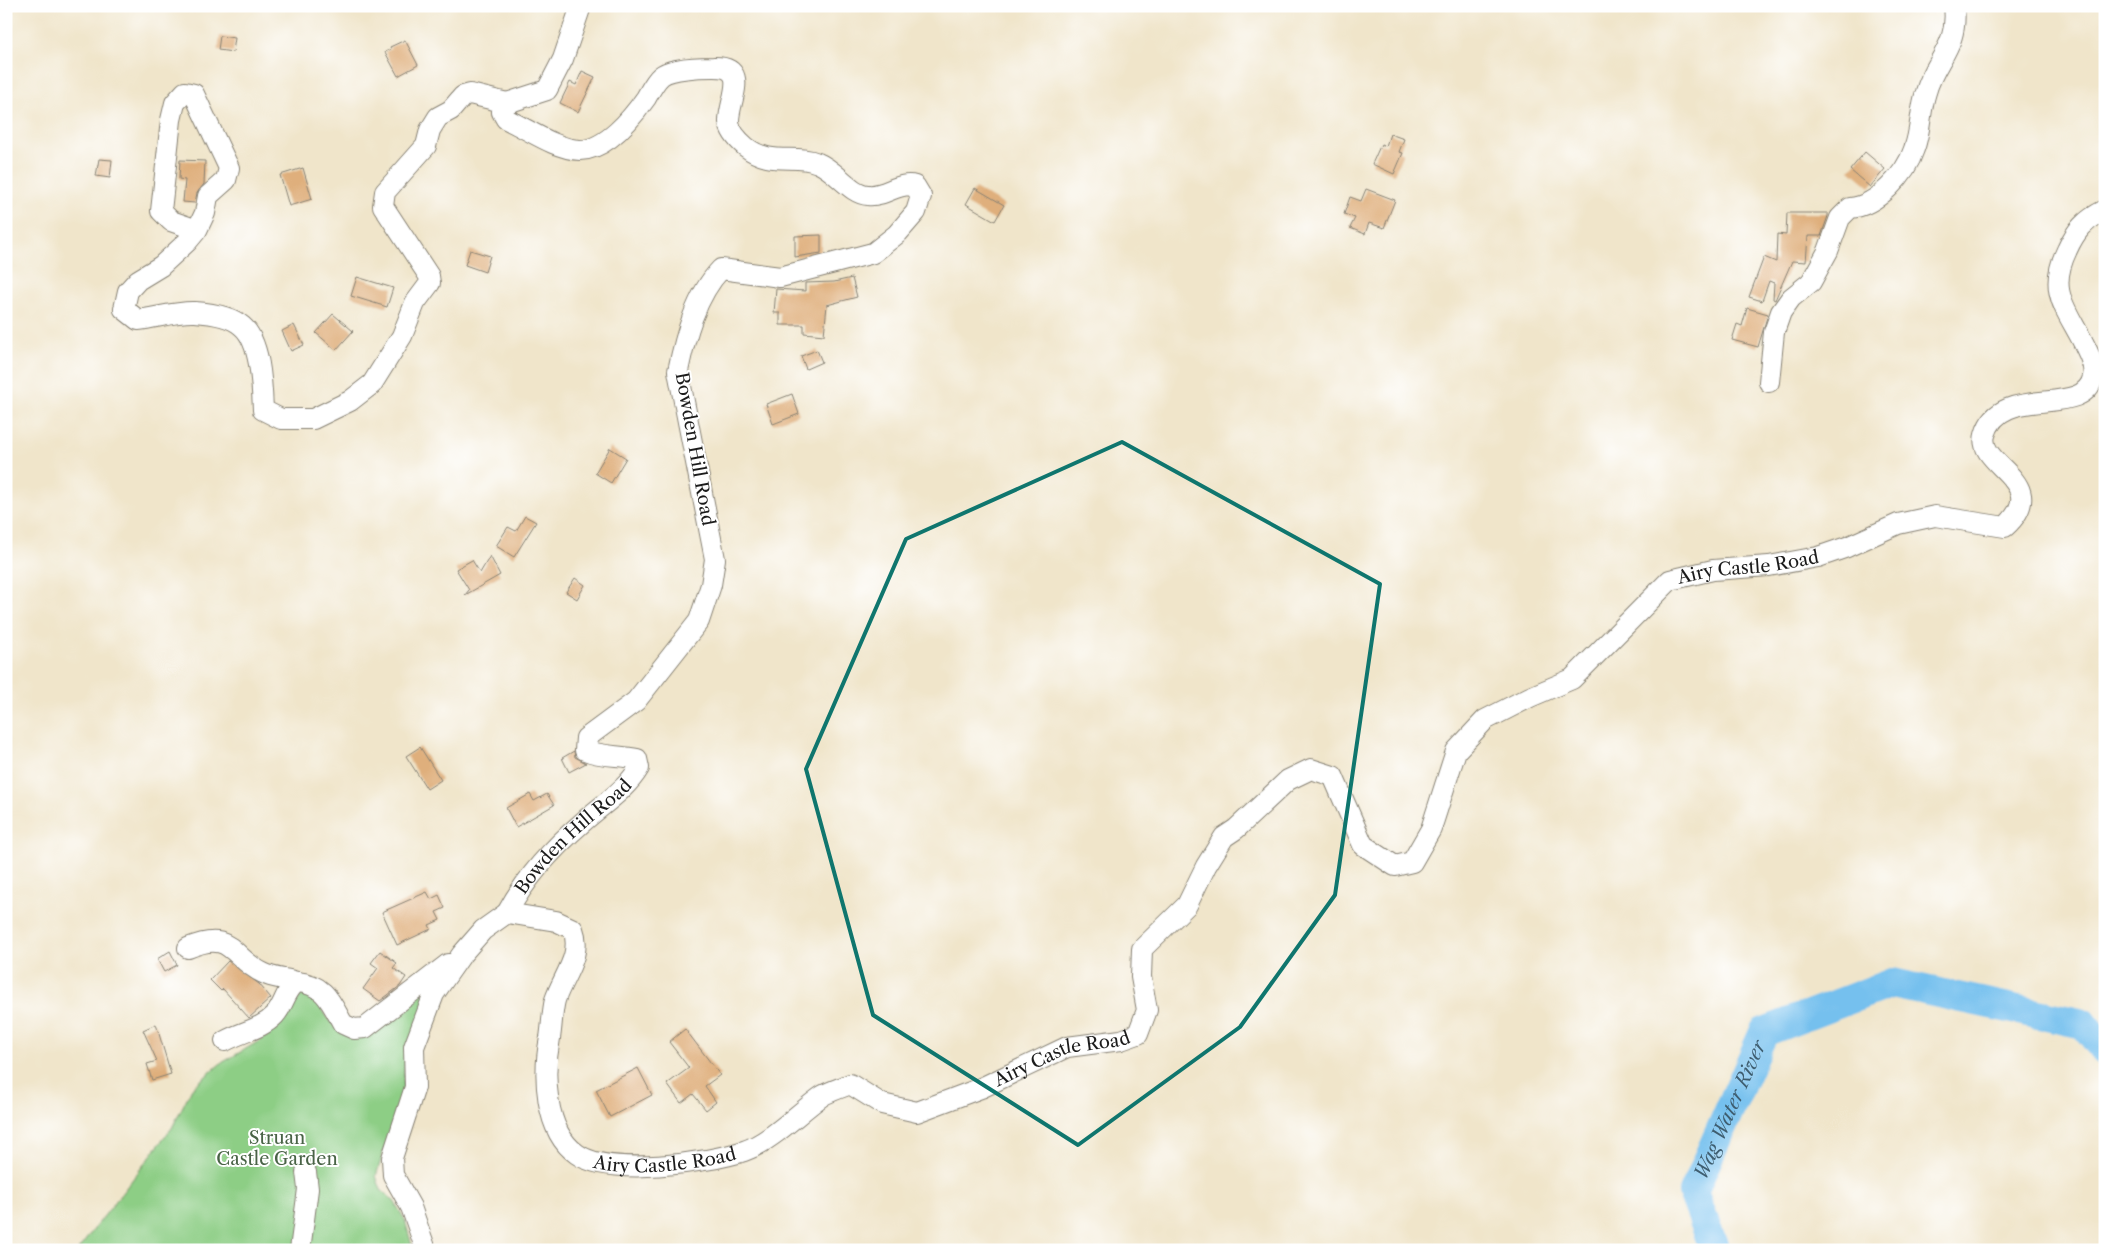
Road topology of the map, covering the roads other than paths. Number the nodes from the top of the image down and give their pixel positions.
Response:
1 (581, 6) edge
2 (1954, 6) edge
3 (507, 103) junction
4 (2105, 210) edge
5 (197, 230) junction
6 (1769, 382) dead end
7 (506, 913) junction
8 (188, 948) dead end
9 (462, 954) junction
10 (240, 966) dead end
11 (260, 972) junction
12 (297, 982) junction
13 (225, 1041) dead end
14 (306, 1172) dead end
15 (300, 1250) edge
16 (426, 1250) edge

1 - 3 street
2 - 6 street
3 - 5 street
3 - 7 street, Bowden Hill Road
4 - 7 street, Airy Castle Road
5 - 5 street
7 - 9 street
8 - 11 street
9 - 12 street
9 - 16 street
10 - 11 street
11 - 12 street
12 - 13 street
14 - 15 street

